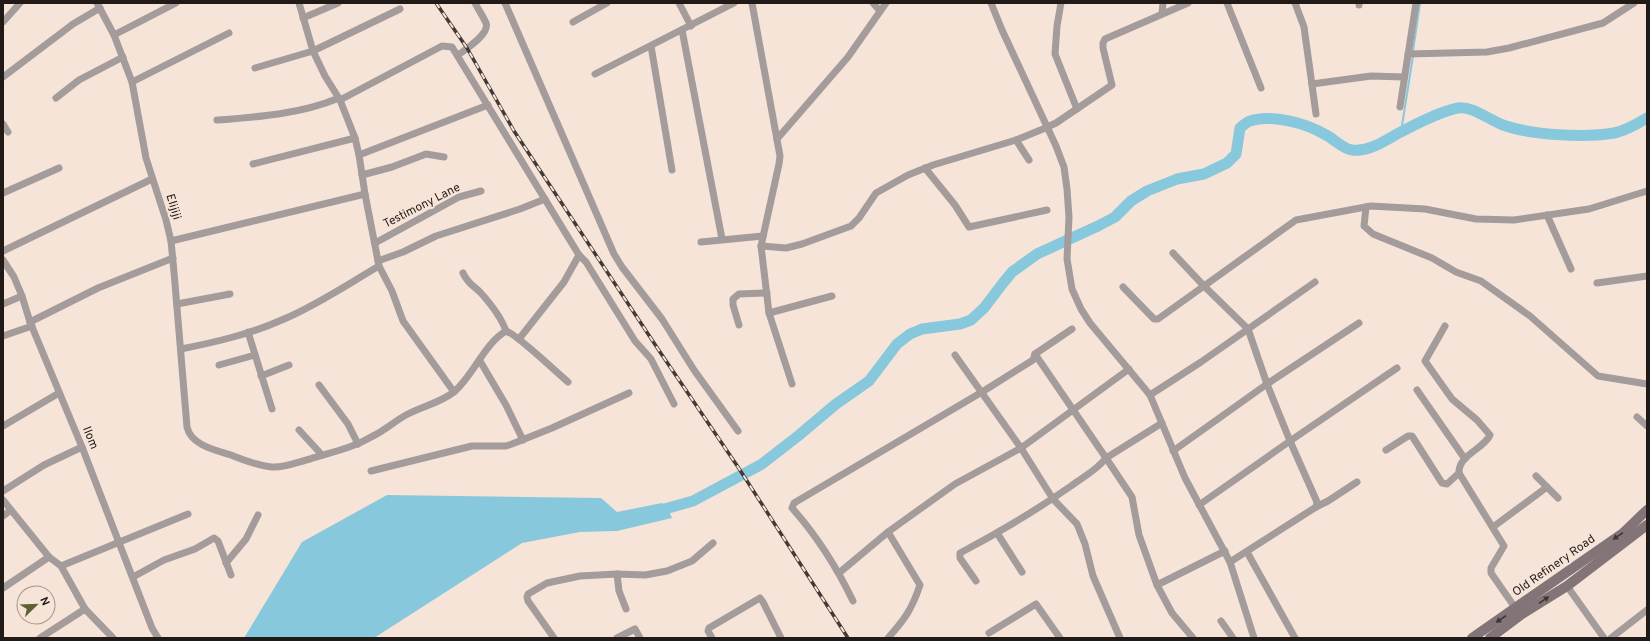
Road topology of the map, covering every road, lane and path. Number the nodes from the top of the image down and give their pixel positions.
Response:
1 (20, 3) edge
2 (176, 3) edge
3 (299, 3) edge
4 (338, 3) edge
5 (474, 3) edge
6 (505, 3) edge
7 (607, 3) edge
8 (679, 3) edge
9 (734, 3) edge
10 (752, 3) edge
11 (873, 3) edge
12 (886, 3) edge
13 (991, 3) edge
14 (1061, 3) edge
15 (1163, 3) edge
16 (1188, 3) edge
17 (1227, 3) edge
18 (1295, 3) edge
19 (1416, 3) edge
20 (1634, 3) edge
21 (98, 6) edge
22 (400, 9) dead end
23 (880, 11) junction
24 (1162, 13) junction
25 (303, 18) junction
26 (3, 22) edge
27 (573, 22) dead end
28 (691, 26) junction
29 (682, 30) junction
30 (228, 33) dead end
31 (114, 35) junction
32 (651, 46) junction
33 (313, 52) junction
34 (458, 54) junction
35 (1411, 54) junction
36 (123, 57) junction
37 (255, 68) dead end
38 (595, 74) dead end
39 (3, 77) edge
40 (1404, 77) junction
41 (132, 82) junction
42 (1312, 84) junction
43 (1261, 88) dead end
44 (56, 98) dead end
45 (340, 99) junction
46 (488, 105) junction
47 (1400, 107) dead end
48 (1077, 109) junction
49 (1316, 114) dead end
50 (218, 120) dead end
51 (3, 124) edge
52 (8, 132) dead end
53 (355, 138) junction
54 (777, 139) junction
55 (1016, 140) junction
56 (360, 155) junction
57 (444, 157) dead end
58 (1029, 160) dead end
59 (253, 164) dead end
60 (59, 168) dead end
61 (925, 168) junction
62 (672, 170) dead end
63 (362, 174) junction
64 (152, 179) junction
65 (481, 191) dead end
66 (1647, 191) edge
67 (3, 193) edge
68 (365, 194) junction
69 (545, 199) junction
70 (1366, 207) junction
71 (1047, 210) dead end
72 (1547, 215) junction
73 (763, 236) junction
74 (722, 239) junction
75 (171, 241) junction
76 (701, 242) dead end
77 (375, 243) junction
78 (761, 246) junction
79 (3, 251) edge
80 (1173, 253) dead end
81 (579, 255) junction
82 (173, 258) junction
83 (3, 260) edge
84 (379, 263) junction
85 (1571, 269) dead end
86 (463, 273) dead end
87 (1647, 276) edge
88 (1315, 282) dead end
89 (1597, 283) dead end
90 (1204, 286) junction
91 (1123, 287) dead end
92 (767, 293) junction
93 (230, 294) dead end
94 (22, 296) junction
95 (832, 296) dead end
96 (3, 304) edge
97 (177, 304) junction
98 (769, 313) junction
99 (1358, 322) dead end
100 (31, 324) junction
101 (739, 325) dead end
102 (1445, 326) dead end
103 (1072, 329) dead end
104 (1248, 329) junction
105 (506, 331) junction
106 (248, 332) junction
107 (3, 336) edge
108 (519, 339) junction
109 (181, 349) junction
110 (1035, 354) junction
111 (255, 355) junction
112 (955, 355) dead end
113 (480, 361) junction
114 (219, 365) dead end
115 (289, 365) dead end
116 (1397, 368) dead end
117 (1129, 369) junction
118 (261, 376) junction
119 (568, 382) dead end
120 (792, 384) dead end
121 (1267, 384) junction
122 (1647, 384) edge
123 (319, 385) dead end
124 (1417, 390) dead end
125 (454, 392) junction
126 (982, 392) junction
127 (59, 393) junction
128 (629, 393) dead end
129 (1150, 395) junction
130 (674, 404) dead end
131 (272, 409) dead end
132 (1072, 410) junction
133 (1637, 417) dead end
134 (1162, 423) junction
135 (3, 426) edge
136 (1647, 426) edge
137 (299, 430) dead end
138 (738, 431) dead end
139 (523, 440) junction
140 (1290, 441) junction
141 (358, 444) junction
142 (82, 446) junction
143 (1021, 448) junction
144 (1386, 450) dead end
145 (1173, 451) junction
146 (322, 455) junction
147 (1106, 458) junction
148 (1465, 459) junction
149 (371, 471) dead end
150 (1459, 473) junction
151 (1536, 476) dead end
152 (1357, 482) dead end
153 (1547, 487) junction
154 (3, 491) edge
155 (1053, 498) junction
156 (1558, 498) dead end
157 (3, 500) edge
158 (1199, 505) junction
159 (1316, 506) junction
160 (11, 510) junction
161 (1647, 510) edge
162 (188, 514) dead end
163 (258, 515) dead end
164 (3, 516) edge
165 (1647, 525) edge
166 (1493, 527) junction
167 (888, 532) junction
168 (997, 533) junction
169 (120, 542) junction
170 (713, 543) dead end
171 (1225, 552) junction
172 (1247, 552) junction
173 (49, 557) junction
174 (1230, 562) junction
175 (226, 563) junction
176 (61, 566) junction
177 (1022, 572) dead end
178 (839, 573) junction
179 (617, 574) junction
180 (231, 575) dead end
181 (132, 577) junction
182 (976, 581) dead end
183 (1157, 586) junction
184 (1567, 586) junction
185 (3, 588) edge
186 (853, 601) dead end
187 (85, 609) junction
188 (626, 609) dead end
189 (1516, 609) junction
190 (1647, 610) edge
191 (1221, 621) dead end
192 (989, 632) dead end
193 (40, 638) edge
194 (113, 638) edge
195 (158, 638) edge
196 (554, 638) edge
197 (617, 638) edge
198 (640, 638) edge
199 (712, 638) edge
200 (781, 638) edge
201 (888, 638) edge
202 (1060, 638) edge
203 (1120, 638) edge
204 (1193, 638) edge
205 (1233, 638) edge
206 (1254, 638) edge
207 (1296, 638) edge
208 (1472, 638) edge
209 (1490, 638) edge
210 (1604, 638) edge
211 (1611, 638) edge

1 - 26 street
2 - 31 street
3 - 25 street
4 - 25 street
5 - 34 street
6 - 138 street
7 - 27 street
8 - 28 street
9 - 28 street
10 - 54 street
11 - 23 street
12 - 23 street
13 - 117 street
14 - 48 street
15 - 24 street
16 - 24 street
17 - 43 street
18 - 42 street
19 - 35 street
20 - 35 street
21 - 31 street, Elijiji
21 - 39 street
22 - 33 street
23 - 54 street
24 - 48 street
25 - 33 street
28 - 29 street
29 - 32 street
29 - 74 street
30 - 41 street
31 - 36 street, Elijiji
32 - 38 street
32 - 62 street
33 - 37 street
33 - 45 street
34 - 45 street
34 - 46 street
35 - 40 street
36 - 41 street, Elijiji
36 - 44 street
40 - 42 street
40 - 47 street
41 - 64 street, Elijiji
42 - 49 street
45 - 50 street
45 - 53 street
46 - 56 street
46 - 69 street
48 - 55 street
51 - 52 street
53 - 56 street
53 - 59 street
54 - 73 street
55 - 58 street
55 - 61 street
56 - 63 street
57 - 63 street
60 - 67 street
61 - 71 street
61 - 78 street
63 - 68 street
64 - 75 street, Elijiji
64 - 79 street
65 - 77 street, Testimony Lane
66 - 72 street
68 - 75 street
68 - 77 street
69 - 81 street
69 - 84 street
70 - 72 street
70 - 90 street
70 - 122 street
72 - 85 street
73 - 74 street
73 - 78 street
74 - 76 street
75 - 82 street, Elijiji
77 - 84 street
78 - 92 street
80 - 90 street
81 - 108 street
81 - 130 street
82 - 97 street, Elijiji
82 - 100 street
83 - 94 street, Ilom
84 - 106 street
84 - 125 street
86 - 105 street
87 - 89 street
88 - 104 street
90 - 91 street
90 - 104 street
92 - 98 street
92 - 101 street
93 - 97 street
94 - 96 street
94 - 100 street, Ilom
95 - 98 street
97 - 109 street, Elijiji
98 - 120 street
99 - 121 street
100 - 107 street
100 - 127 street, Ilom
102 - 148 street
103 - 110 street
104 - 121 street
104 - 129 street
105 - 108 street
105 - 113 street
106 - 109 street
106 - 111 street
108 - 119 street
109 - 146 street, Elijiji
110 - 126 street
110 - 132 street
111 - 114 street
111 - 118 street
112 - 126 street
113 - 125 street
113 - 139 street
115 - 118 street
116 - 140 street
117 - 129 street
117 - 132 street
118 - 131 street
121 - 140 street
121 - 145 street
123 - 141 street
124 - 148 street
125 - 141 street
126 - 143 street
126 - 178 street
127 - 135 street
127 - 142 street, Ilom
128 - 139 street
129 - 134 street
132 - 143 street
132 - 147 street
133 - 136 street
134 - 145 street
134 - 147 street
137 - 146 street
139 - 149 street
140 - 158 street
140 - 159 street
141 - 146 street
142 - 154 street
142 - 169 street, Ilom
143 - 155 street
143 - 167 street
144 - 150 street
145 - 158 street
147 - 155 street
147 - 183 street
148 - 150 street
150 - 166 street
151 - 153 street
152 - 159 street
153 - 156 street
153 - 166 street
155 - 168 street
155 - 203 street
157 - 160 street
158 - 171 street
159 - 172 street
160 - 164 street
160 - 173 street
161 -> 189 main road, Old Refinery Road
162 - 169 street
163 - 175 street
165 - 184 main road, Old Refinery Road
166 - 189 street
167 - 178 street
167 - 201 street
168 - 177 street
168 - 182 street
169 - 176 street
169 - 181 street, Ilom
170 - 179 street
171 - 174 street
171 - 183 street
172 - 174 street
172 - 207 street
173 - 176 street
173 - 185 street
174 - 206 street
175 - 180 street
175 - 181 street
176 - 187 street
178 - 186 street
179 - 188 street
179 - 196 street
181 - 195 street, Ilom
183 - 204 street
209 -> 184 main road, Old Refinery Road
184 - 210 street
187 - 193 street
187 - 194 street
189 -> 208 main road, Old Refinery Road
190 - 211 street
191 - 205 street
192 - 202 street
197 - 198 street
199 - 200 street

